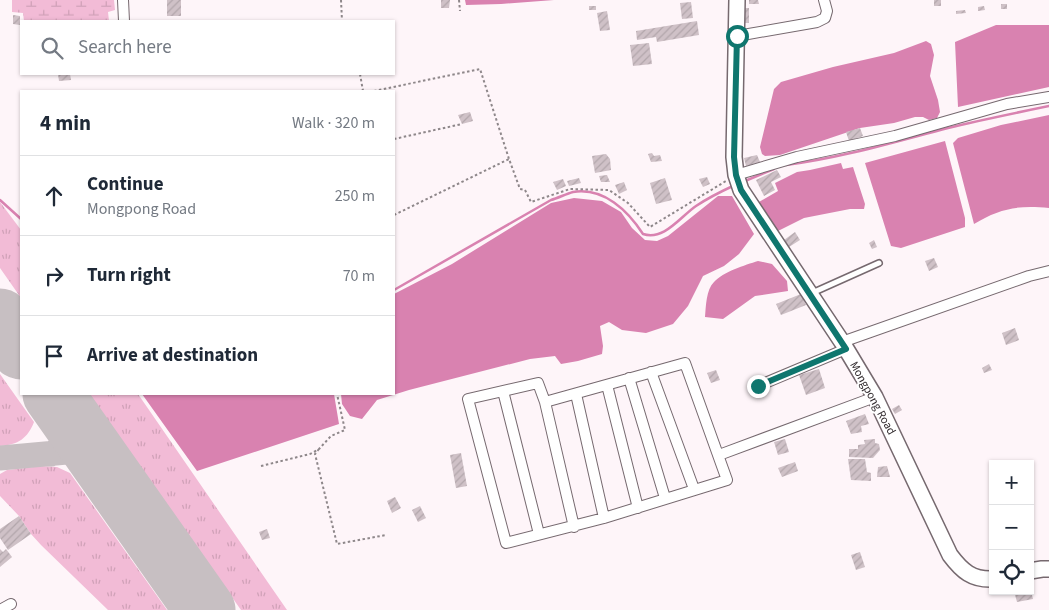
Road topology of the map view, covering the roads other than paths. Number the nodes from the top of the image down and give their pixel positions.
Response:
1 (123, 0) edge
2 (738, 0) edge
3 (824, 0) edge
4 (124, 20) edge
5 (737, 36) junction
6 (1049, 97) edge
7 (736, 175) junction
8 (878, 263) dead end
9 (1049, 271) edge
10 (809, 294) junction
11 (844, 346) junction
12 (651, 372) junction
13 (629, 378) junction
14 (607, 385) junction
15 (758, 386) dead end
16 (503, 390) junction
17 (576, 394) junction
18 (875, 397) junction
19 (545, 402) junction
20 (719, 456) junction
21 (694, 489) junction
22 (665, 498) junction
23 (638, 508) junction
24 (604, 518) junction
25 (574, 527) junction
26 (539, 534) junction
27 (1049, 569) edge
28 (1034, 570) edge
29 (989, 579) edge
30 (11, 604) dead end
31 (0, 610) edge

1 - 4 street
2 - 5 main road, Mongpong Road
3 - 5 street
5 - 7 main road, Mongpong Road
6 - 7 street
7 - 10 main road, Mongpong Road
8 - 10 lane
9 - 11 street
10 - 11 main road, Mongpong Road
11 - 15 street
11 - 18 main road, Mongpong Road
12 - 13 street
12 - 20 street
12 - 21 street
13 - 14 street
13 - 22 street
14 - 17 street
14 - 23 street
16 - 19 street
16 - 26 street
16 - 26 street
17 - 19 street
17 - 24 street
18 - 20 street
18 - 29 main road, Mongpong Road
19 - 25 street
20 - 21 street
21 - 22 street
22 - 23 street
23 - 24 street
24 - 25 street
25 - 26 street
27 - 28 main road
30 - 31 street

